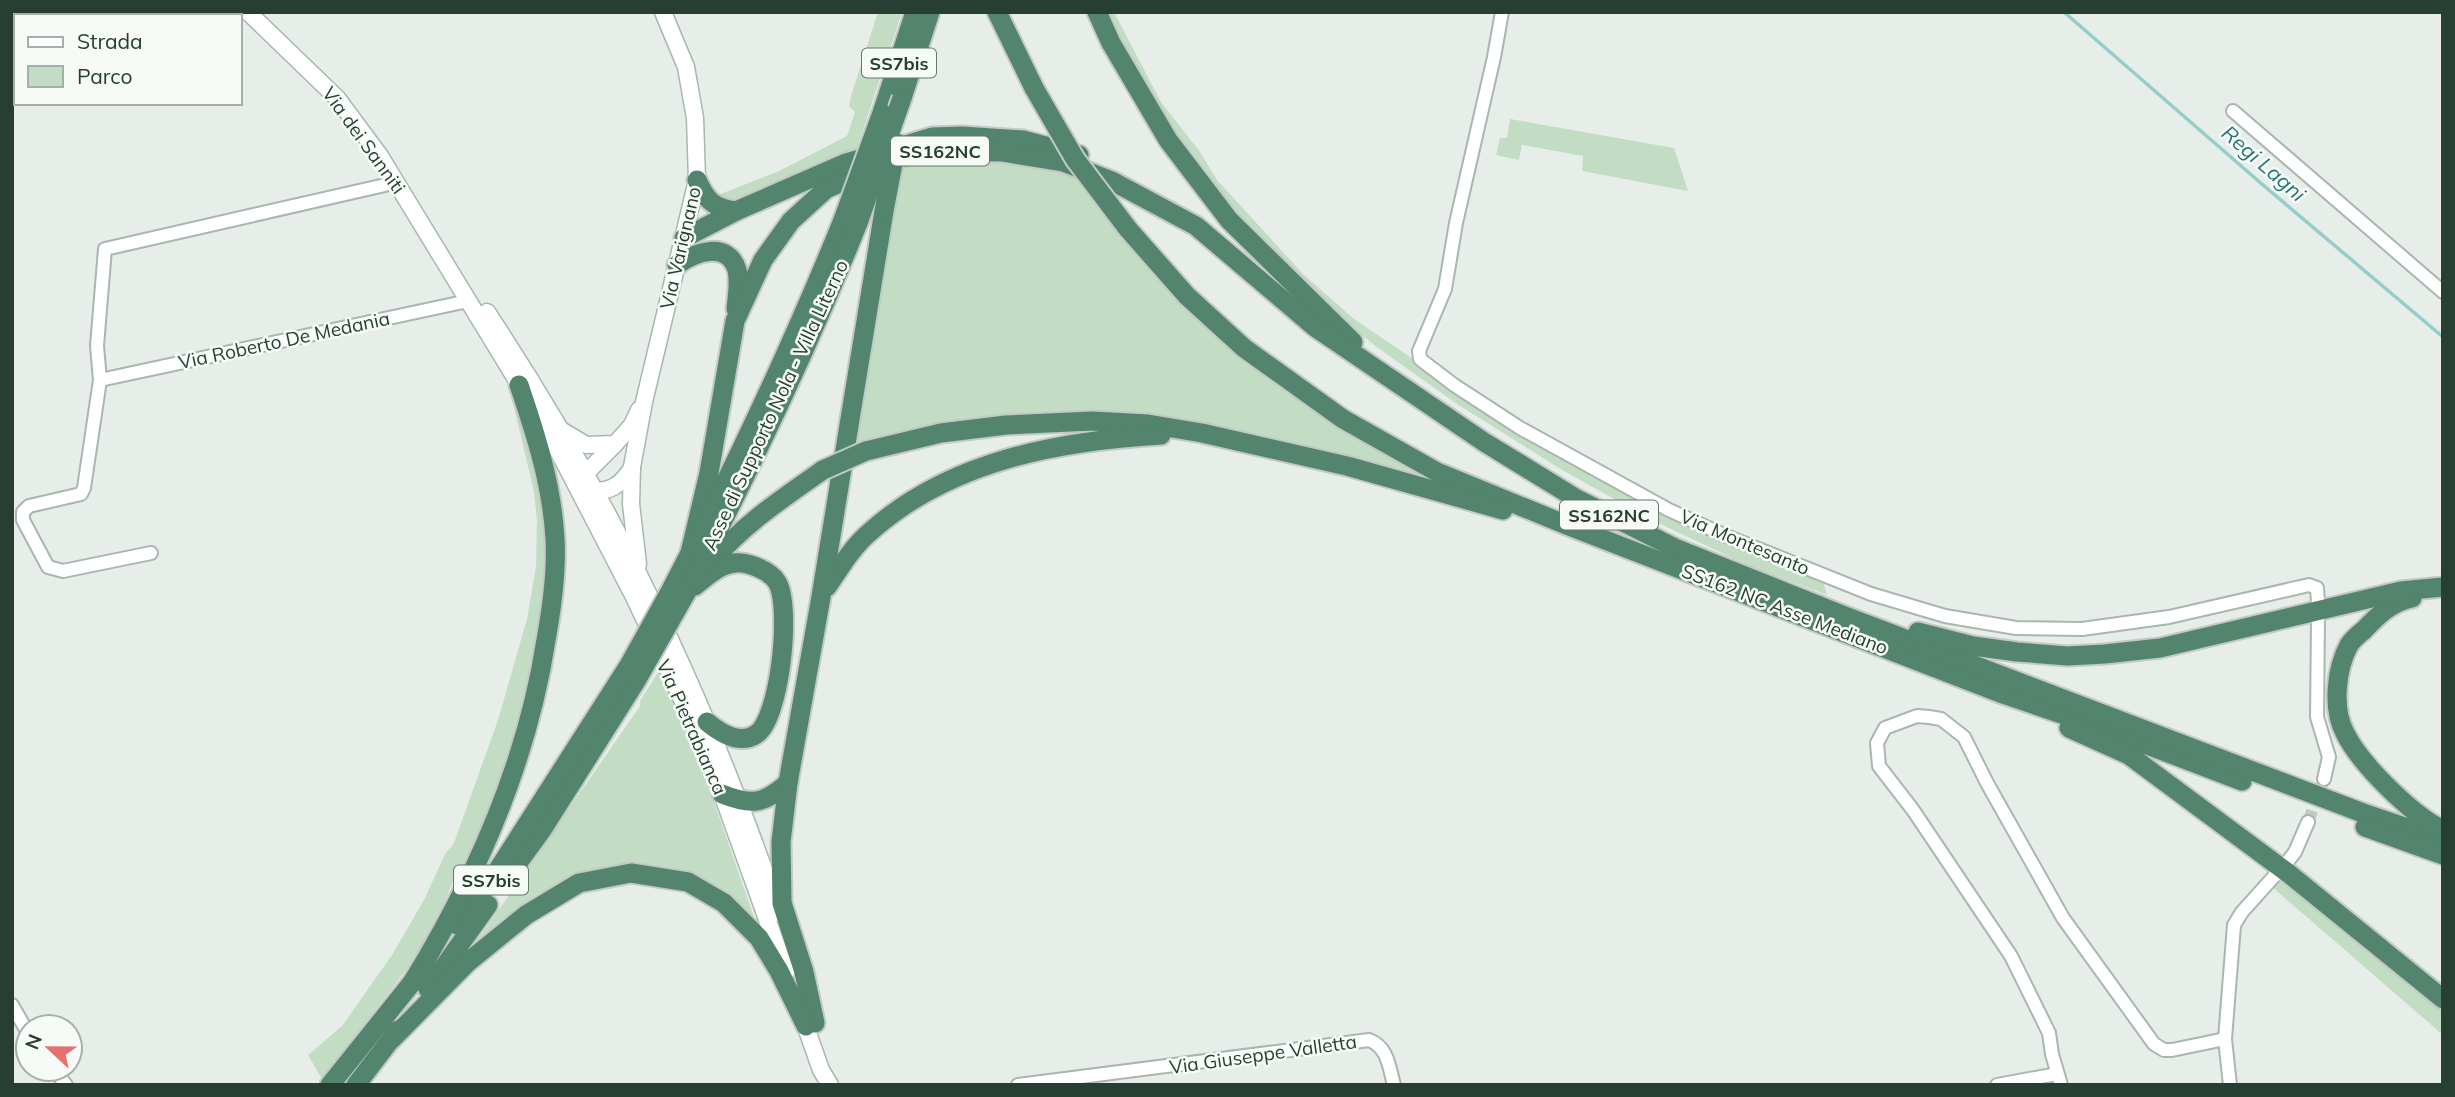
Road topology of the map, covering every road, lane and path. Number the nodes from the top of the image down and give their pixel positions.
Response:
1 (248, 12) edge
2 (663, 12) edge
3 (915, 12) edge
4 (930, 12) edge
5 (997, 12) edge
6 (1097, 12) edge
7 (1502, 12) edge
8 (902, 98) junction
9 (2233, 111) dead end
10 (396, 180) junction
11 (697, 180) junction
12 (736, 211) junction
13 (416, 213) junction
14 (850, 221) junction
15 (1196, 226) junction
16 (684, 238) junction
17 (677, 265) junction
18 (2443, 292) edge
19 (468, 301) junction
20 (736, 321) junction
21 (1392, 379) junction
22 (100, 380) junction
23 (519, 385) junction
24 (643, 402) junction
25 (560, 429) junction
26 (1202, 433) junction
27 (615, 444) junction
28 (632, 467) junction
29 (582, 480) junction
30 (595, 491) junction
31 (1569, 526) junction
32 (690, 552) junction
33 (151, 553) dead end
34 (640, 580) junction
35 (2443, 587) edge
36 (679, 590) junction
37 (2443, 596) edge
38 (821, 597) junction
39 (2318, 602) dead end
40 (1845, 616) junction
41 (2318, 619) dead end
42 (632, 674) junction
43 (2000, 693) junction
44 (707, 722) junction
45 (2324, 779) tunnel mouth
46 (788, 783) junction
47 (730, 797) junction
48 (2308, 822) tunnel mouth
49 (2443, 830) edge
50 (2443, 839) edge
51 (2443, 855) edge
52 (2288, 860) dead end
53 (2278, 872) dead end
54 (412, 984) junction
55 (2443, 999) edge
56 (810, 1025) junction
57 (392, 1039) junction
58 (2225, 1039) junction
59 (2059, 1079) edge
60 (332, 1082) edge
61 (355, 1085) edge
62 (831, 1085) edge
63 (1018, 1085) edge
64 (1394, 1085) edge
65 (1997, 1085) edge
66 (2230, 1085) edge

1 - 10 main road, Via dei Sanniti
2 - 11 main road, Via Varignano
3 - 14 highway, Asse di Supporto Nola - Villa Literno / SS7bis, bridge
4 - 8 highway, Asse di Supporto Nola - Villa Literno / SS7bis
5 - 31 highway, bridge
6 - 21 highway
7 - 39 street, Via Montesanto
8 - 14 highway, Asse di Supporto Nola - Villa Literno / SS7bis, bridge
8 - 38 highway, bridge
9 - 18 street
10 - 13 main road, Via dei Sanniti
10 - 22 street
11 - 12 highway
11 - 16 main road, Via Varignano
12 - 15 highway
12 - 16 highway
13 - 19 main road, Via dei Sanniti
13 - 25 main road, Via dei Sanniti
14 - 32 highway, Asse di Supporto Nola - Villa Literno / SS7bis
14 - 36 highway, Asse di Supporto Nola - Villa Literno / SS7bis
15 - 20 highway, SS162NC
15 - 21 highway, SS162NC
16 - 17 main road, Via Varignano
17 - 20 highway
17 - 24 main road, Via Varignano
19 - 22 street, Via Roberto De Medania
19 - 23 main road, Via dei Sanniti
20 - 32 highway, SS162NC
21 - 40 highway, SS162NC
22 - 33 street
23 - 29 main road, Via Pietrabianca
23 - 54 highway
24 - 27 main road, Via Varignano
24 - 28 main road, Via Varignano
25 - 27 main road
25 - 29 main road, Via Pietrabianca
26 - 31 highway
26 - 36 highway, bridge
26 - 38 highway
27 - 29 main road, Via Varignano
28 - 30 main road
28 - 34 main road, Via Varignano
29 - 30 main road
29 - 47 main road, Via Pietrabianca
30 - 34 main road, Via Pietrabianca
31 - 43 highway, SS162 NC Asse Mediano
32 - 36 highway, Asse di Supporto Nola - Villa Literno / SS7bis
34 - 44 main road, Via Pietrabianca
35 - 40 highway
36 - 42 highway, Asse di Supporto Nola - Villa Literno / SS7bis, bridge
36 - 44 highway
37 - 49 highway
38 - 46 highway
40 - 50 highway
41 - 45 street
42 - 54 highway, Asse di Supporto Nola - Villa Literno / SS7bis
42 - 57 highway, Asse di Supporto Nola - Villa Literno / SS7bis
43 - 51 highway
43 - 55 highway
44 - 47 main road, Via Pietrabianca
46 - 47 highway
46 - 56 highway
47 - 56 main road, Via Pietrabianca
48 - 52 street
53 - 58 street
54 - 60 highway, Asse di Supporto Nola - Villa Literno / SS7bis
56 - 57 highway
56 - 62 main road, Via Pietrabianca
57 - 61 highway, Asse di Supporto Nola - Villa Literno / SS7bis
58 - 59 street
58 - 66 street
59 - 65 street
63 - 64 street, Via Giuseppe Valletta

